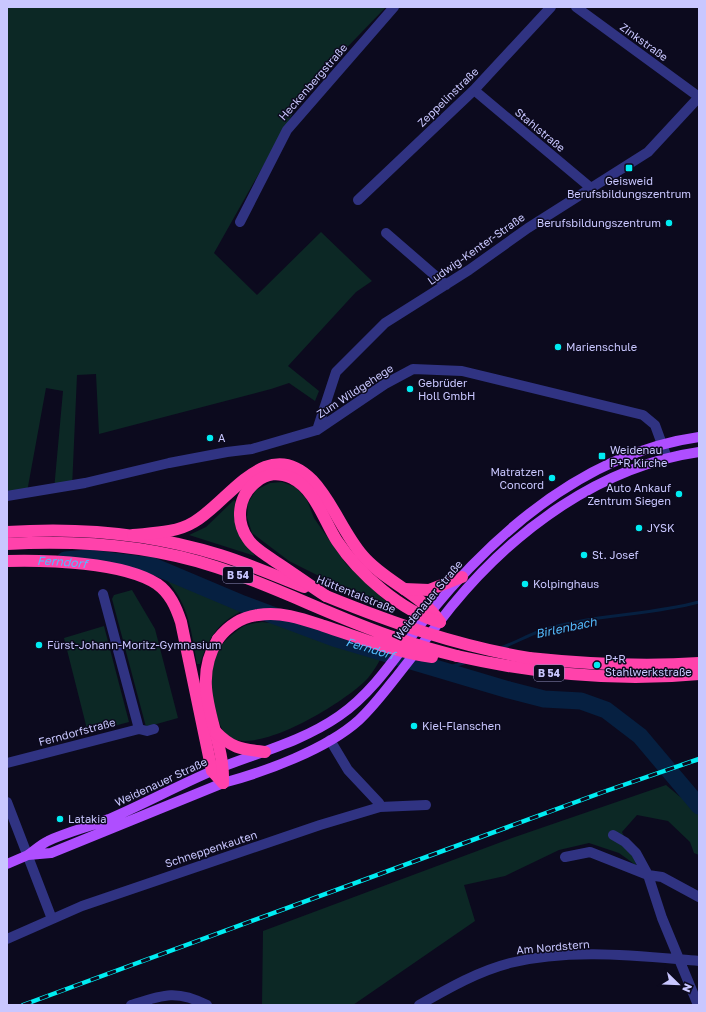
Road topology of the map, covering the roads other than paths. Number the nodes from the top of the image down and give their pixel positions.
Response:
1 (394, 7) edge
2 (551, 7) edge
3 (576, 7) edge
4 (474, 90) junction
5 (699, 97) edge
6 (591, 188) junction
7 (358, 200) dead end
8 (240, 222) dead end
9 (386, 233) dead end
10 (446, 285) junction
11 (317, 430) junction
12 (699, 437) edge
13 (663, 444) junction
14 (699, 452) edge
15 (667, 458) junction
16 (7, 496) edge
17 (7, 532) edge
18 (133, 535) junction
19 (7, 544) edge
20 (7, 561) edge
21 (462, 576) junction
22 (403, 589) junction
23 (103, 594) dead end
24 (326, 596) junction
25 (429, 614) junction
26 (440, 622) junction
27 (457, 656) junction
28 (699, 663) edge
29 (699, 674) edge
30 (139, 729) junction
31 (154, 729) dead end
32 (215, 731) junction
33 (330, 740) junction
34 (265, 752) junction
35 (7, 763) edge
36 (218, 769) junction
37 (223, 783) junction
38 (7, 804) edge
39 (426, 805) dead end
40 (380, 807) junction
41 (613, 835) dead end
42 (28, 856) junction
43 (565, 856) dead end
44 (7, 864) edge
45 (648, 875) junction
46 (699, 897) edge
47 (52, 919) junction
48 (7, 939) edge
49 (679, 960) junction
50 (699, 961) edge
51 (131, 1005) edge
52 (207, 1005) edge
53 (419, 1005) edge
54 (698, 1005) edge

1 - 8 street, Heckenbergstraße
2 - 4 street, Zeppelinstraße
3 - 5 street, Zinkstraße
4 - 6 street, Stahlstraße
4 - 7 street, Zeppelinstraße
5 - 6 street, Ludwig-Kenter-Straße
6 - 10 street, Ludwig-Kenter-Straße
9 - 10 street
10 - 11 street, Ludwig-Kenter-Straße
11 - 13 street, Zum Wildgehege
11 - 16 street, Zum Wildgehege
12 - 13 main road, Weidenauer Straße
13 - 15 street, Zum Wildgehege
13 - 21 main road, Weidenauer Straße
14 - 15 main road, Weidenauer Straße
15 - 26 main road, Weidenauer Straße
17 - 18 highway, Hüttentalstraße / B 54
18 - 22 highway
18 - 24 highway, Hüttentalstraße / B 54
19 - 27 highway, B 54, bridge
20 - 36 highway
21 - 22 highway
21 - 25 main road, Weidenauer Straße
22 - 25 highway
23 - 30 street
24 - 25 highway
24 - 28 highway, Hüttentalstraße / B 54, bridge
25 - 26 highway
25 - 34 main road, Weidenauer Straße, bridge
26 - 33 main road, Weidenauer Straße, bridge
27 - 29 highway, B 54
27 - 32 highway, bridge
30 - 31 street, Ferndorfstraße
30 - 35 street, Ferndorfstraße
32 - 34 highway
32 - 36 highway
33 - 37 main road, Weidenauer Straße
33 - 40 street
34 - 36 main road, Weidenauer Straße
36 - 37 highway
36 - 42 main road, Weidenauer Straße
37 - 42 main road, Weidenauer Straße
38 - 42 street
39 - 40 street, Schneppenkauten
40 - 47 street, Schneppenkauten
41 - 45 street
42 - 44 main road, Weidenauer Straße
42 - 47 street
43 - 45 street
45 - 46 street
45 - 49 street
47 - 48 street, Schneppenkauten
49 - 50 street, Am Nordstern
49 - 53 street, Am Nordstern
49 - 54 street
51 - 52 street

